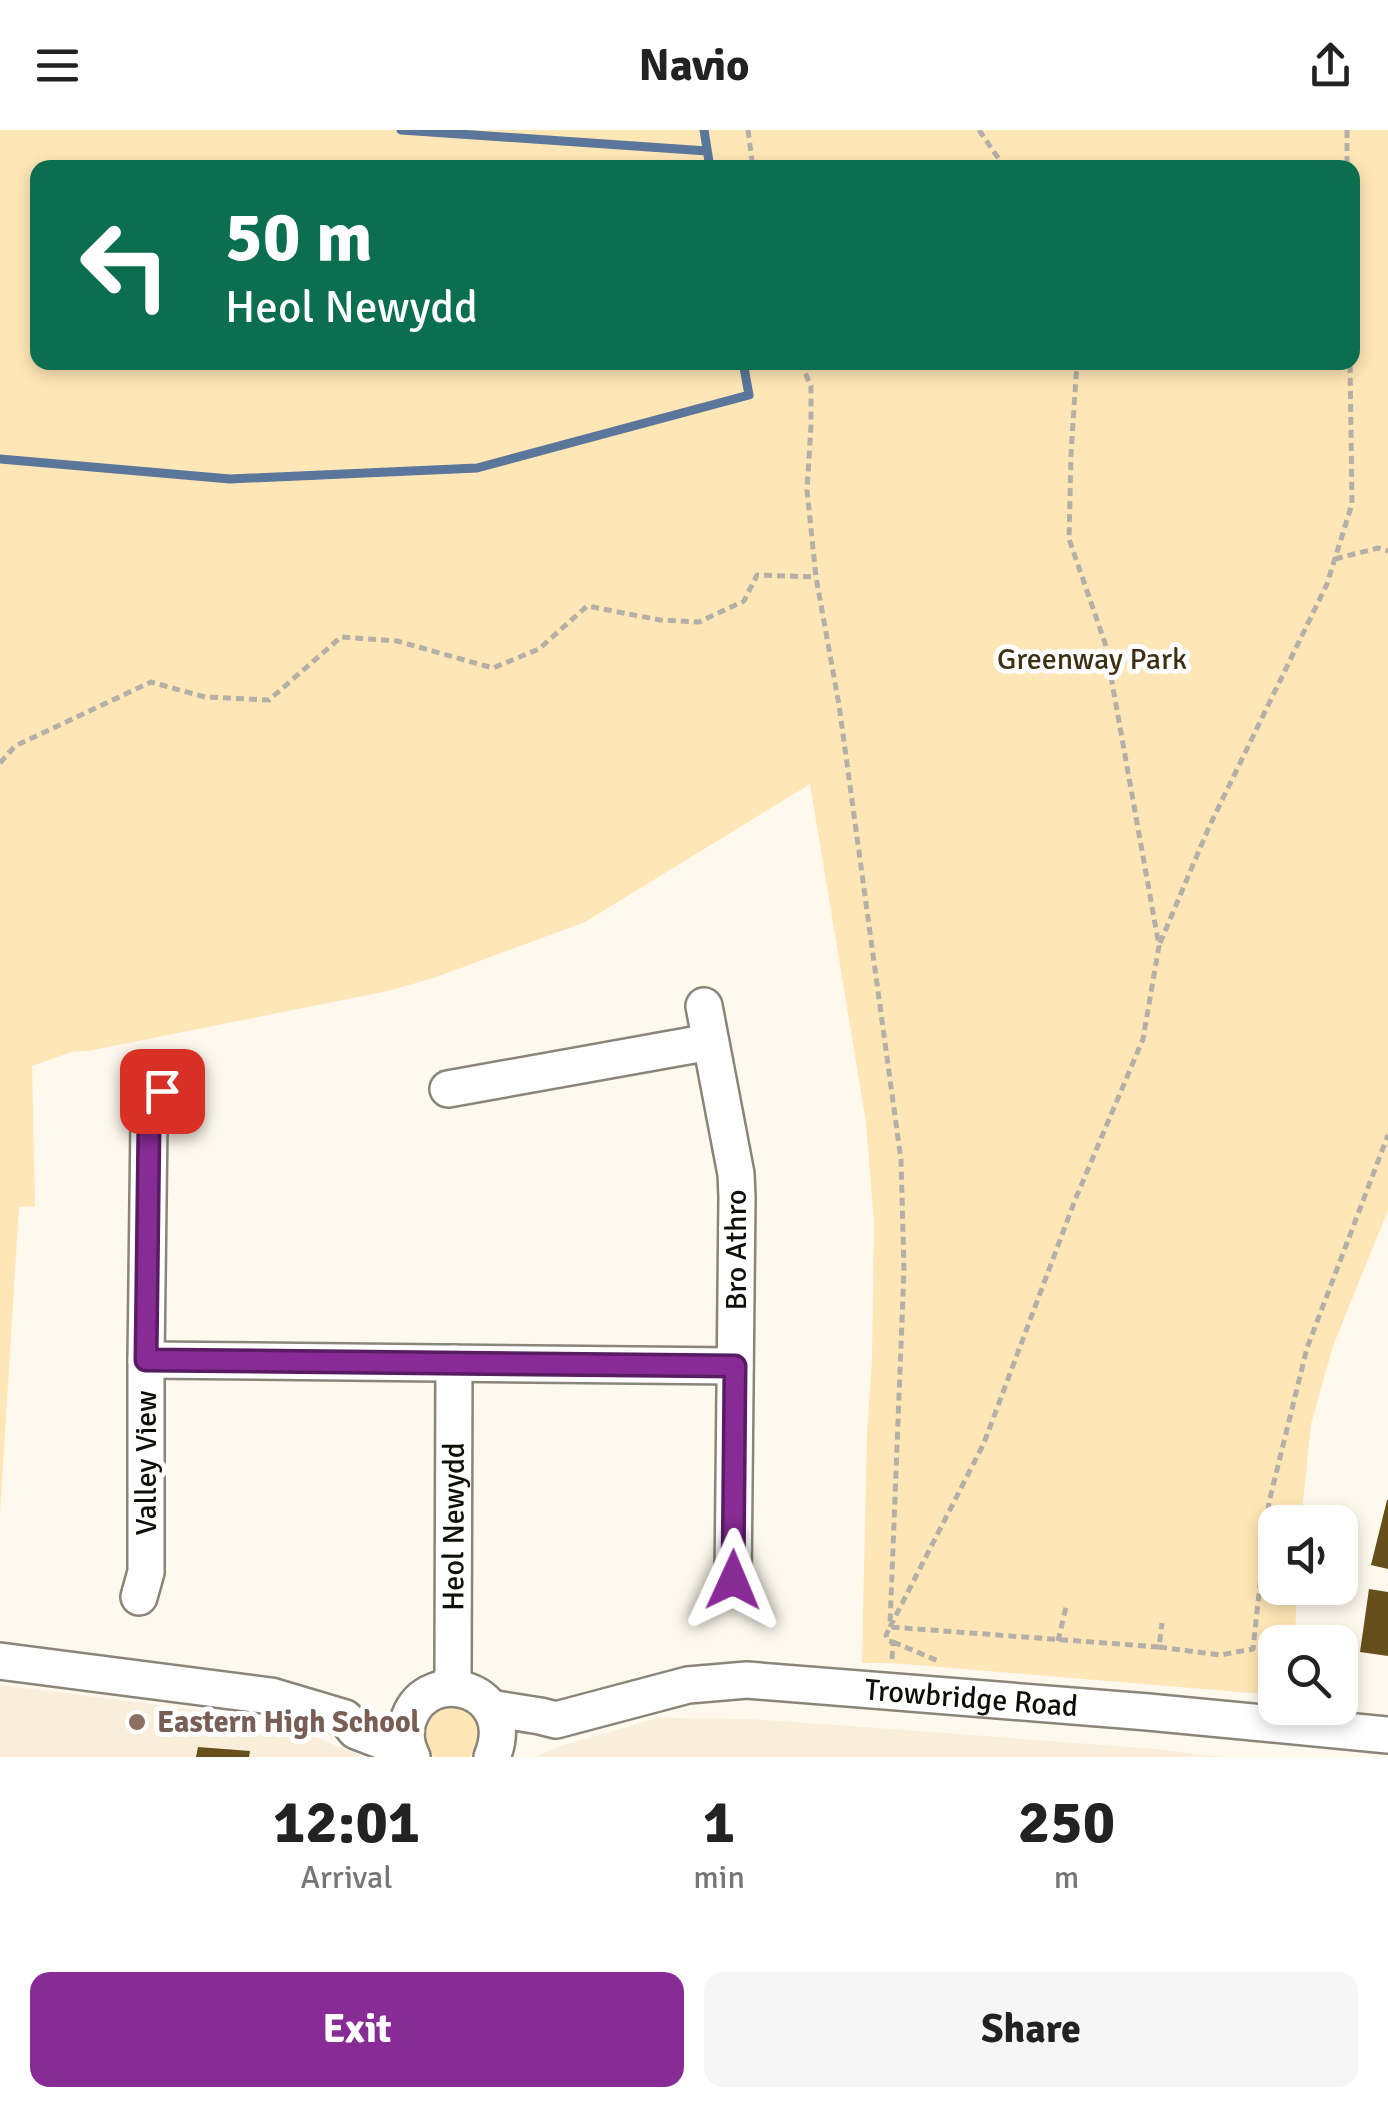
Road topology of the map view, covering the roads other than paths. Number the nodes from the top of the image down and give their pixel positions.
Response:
1 (704, 1006) dead end
2 (710, 1042) junction
3 (448, 1089) dead end
4 (162, 1091) dead end
5 (146, 1360) junction
6 (454, 1363) junction
7 (735, 1366) junction
8 (733, 1580) dead end
9 (139, 1597) dead end
10 (0, 1661) edge
11 (448, 1688) junction
12 (490, 1708) junction
13 (413, 1709) junction
14 (344, 1718) junction
15 (556, 1720) junction
16 (1388, 1735) edge
17 (1272, 1740) edge
18 (410, 1754) edge
19 (493, 1757) edge

1 - 2 street, Bro Athro
2 - 3 street
2 - 7 street, Bro Athro
4 - 5 street, Valley View
5 - 6 street
5 - 9 street, Valley View
6 - 7 street
6 - 11 street, Heol Newydd
7 - 8 street, Bro Athro
10 - 14 street
11 - 12 street, Trowbridge Road
11 - 13 street
12 - 15 street, Trowbridge Road
12 - 19 street, Trowbridge Road
13 - 14 street
13 - 18 street
14 - 18 street
15 - 17 street, Trowbridge Road
15 - 19 street, Trowbridge Road
16 - 17 street, Trowbridge Road

